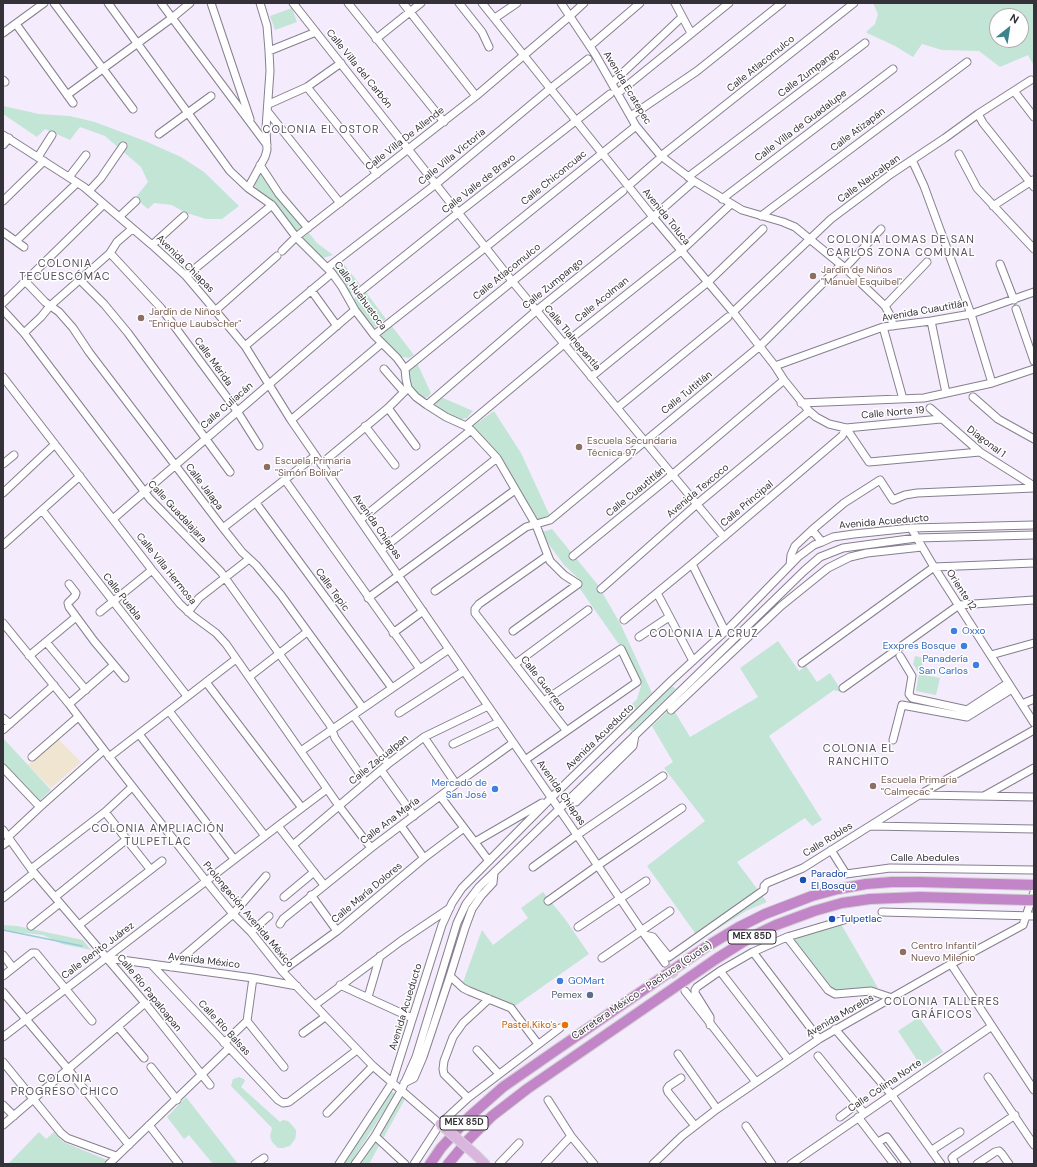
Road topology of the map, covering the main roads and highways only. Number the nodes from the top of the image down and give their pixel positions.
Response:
1 (1033, 887) edge
2 (1030, 900) edge
3 (440, 1124) road end
4 (430, 1164) edge
5 (448, 1164) edge
6 (485, 1164) edge

1 - 4 highway, Carretera México - Pachuca (Cuota) / MEX 85D
2 - 5 highway, Carretera México - Pachuca (Cuota) / MEX 85D
3 - 6 main road, bridge

